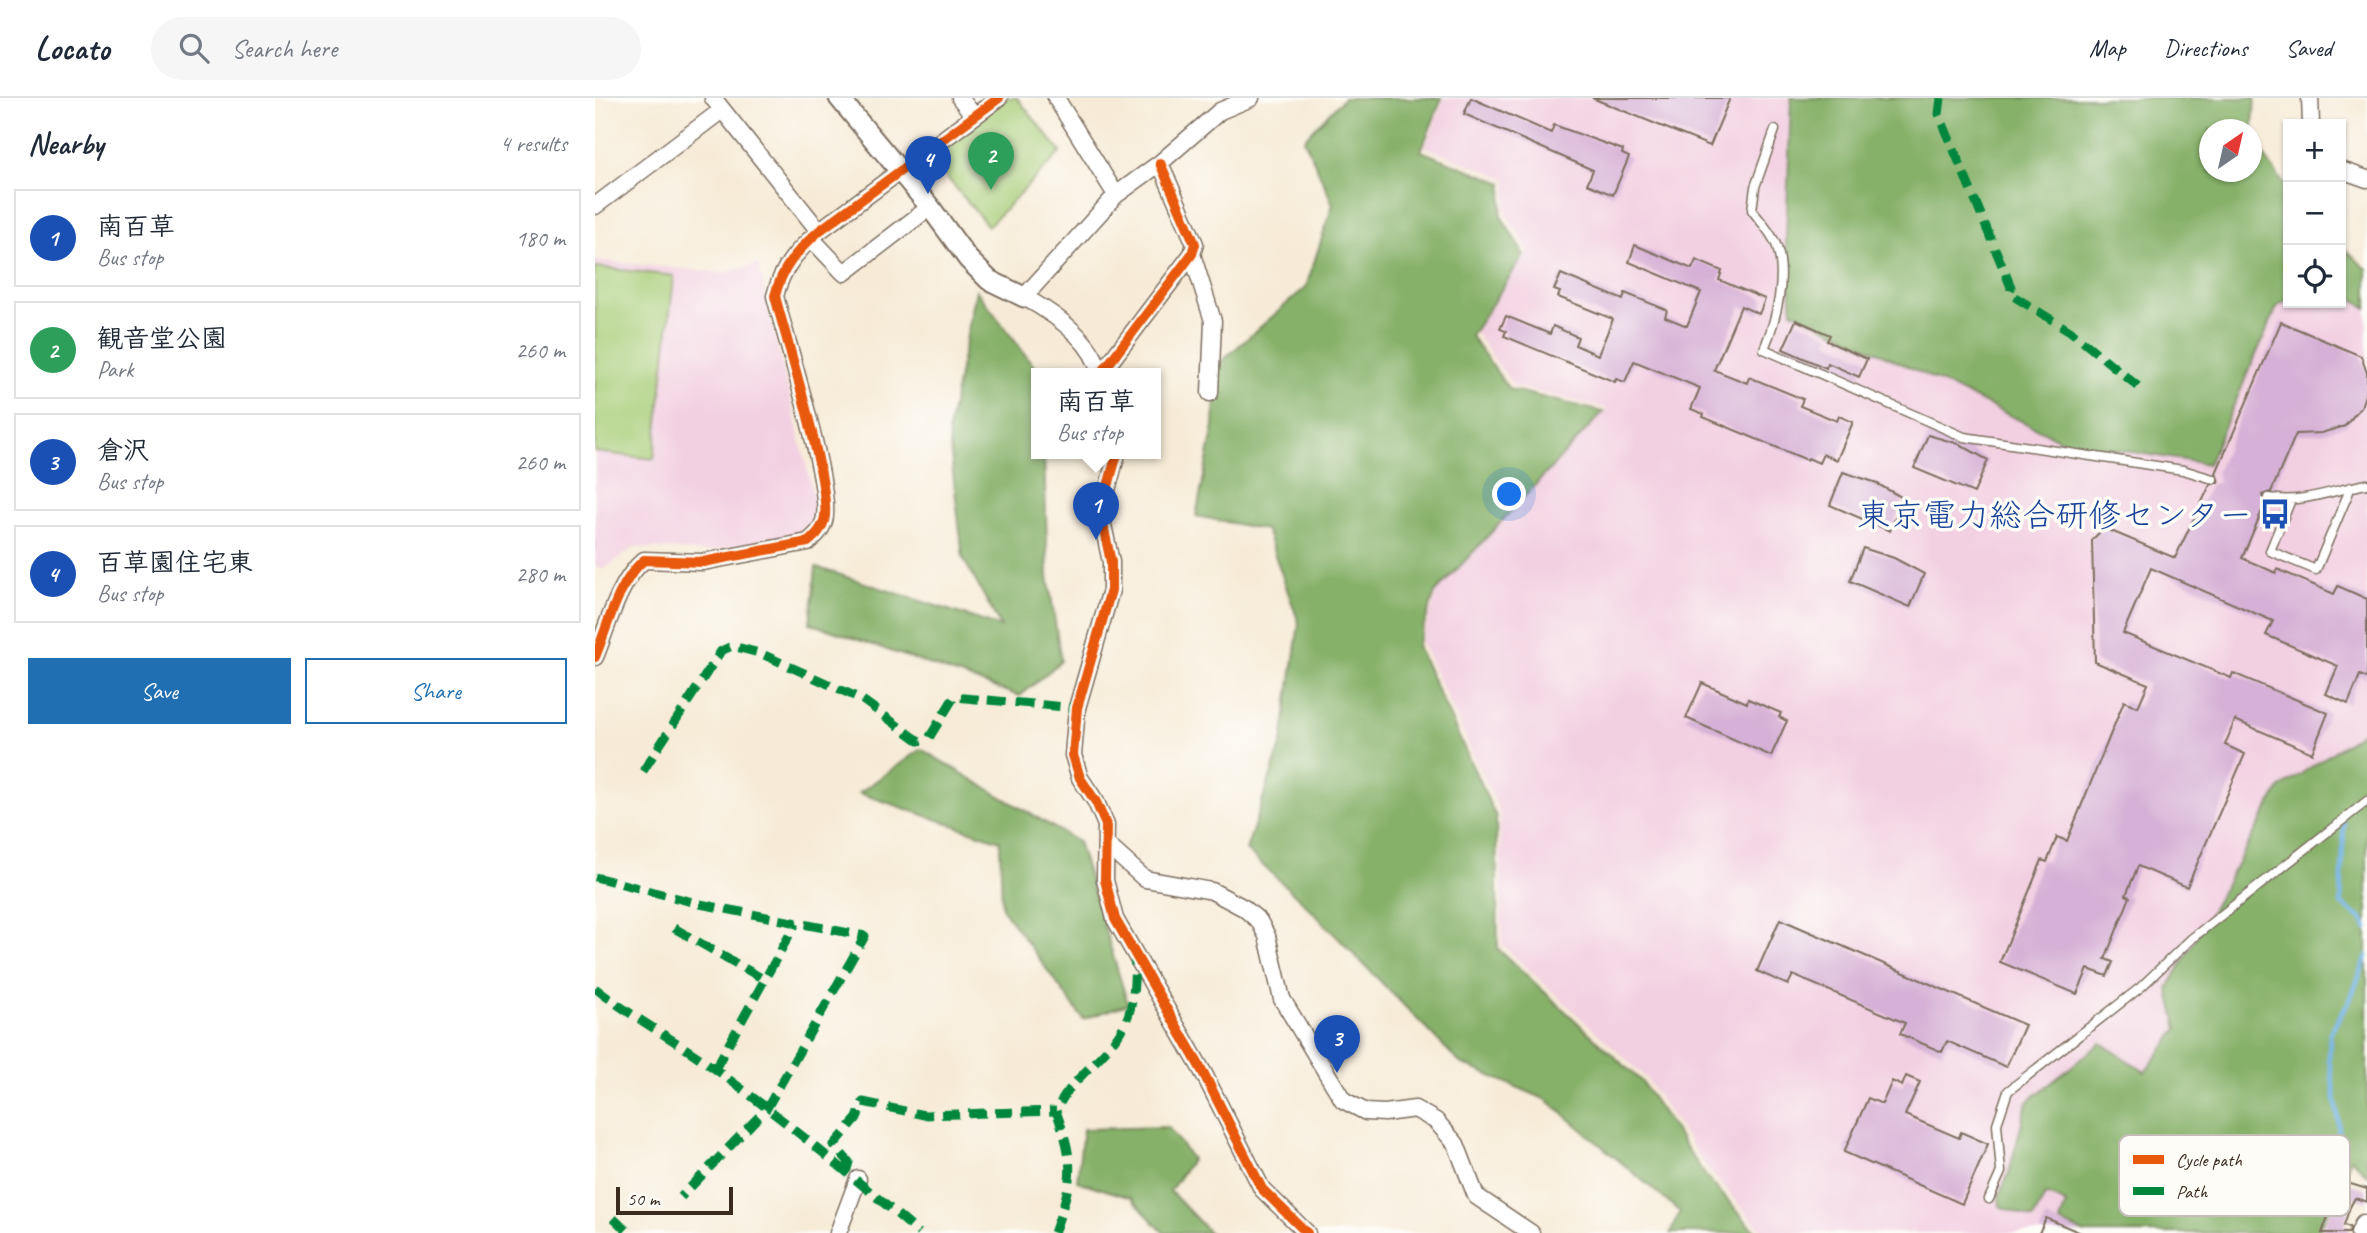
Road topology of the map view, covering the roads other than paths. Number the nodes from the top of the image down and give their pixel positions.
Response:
1 (839, 98) edge
2 (960, 98) edge
3 (999, 98) edge
4 (1056, 98) edge
5 (1251, 98) edge
6 (2310, 98) edge
7 (717, 104) edge
8 (974, 116) junction
9 (2311, 119) edge
10 (1775, 130) dead end
11 (1160, 163) junction
12 (899, 170) junction
13 (2346, 172) edge
14 (2367, 179) edge
15 (1116, 195) junction
16 (595, 206) edge
17 (930, 207) junction
18 (815, 234) junction
19 (1192, 254) junction
20 (1024, 297) junction
21 (1097, 368) edge
22 (1105, 368) edge
23 (1210, 393) dead end
24 (1116, 459) edge
25 (2213, 479) dead end
26 (2367, 484) edge
27 (2351, 487) junction
28 (2268, 498) dead end
29 (2290, 502) junction
30 (595, 657) edge
31 (2367, 801) edge
32 (1107, 845) junction
33 (858, 1178) dead end
34 (1989, 1199) dead end
35 (2367, 1225) edge
36 (838, 1233) edge
37 (1307, 1233) edge
38 (1531, 1233) edge
39 (2359, 1233) edge

1 - 12 street
2 - 8 street
3 - 8 street
4 - 15 street
5 - 11 street
6 - 9 street
7 - 16 street
7 - 18 street
8 - 12 street
10 - 25 lane
11 - 15 street
11 - 19 street
12 - 17 street
12 - 18 street
13 - 14 street
15 - 20 street
17 - 18 street
17 - 20 street
18 - 30 street
19 - 22 street
19 - 23 street
20 - 21 street
24 - 32 street
26 - 27 lane
27 - 29 lane
27 - 29 lane
28 - 29 lane
31 - 34 lane
32 - 37 street
32 - 38 street
33 - 36 street
35 - 39 street

